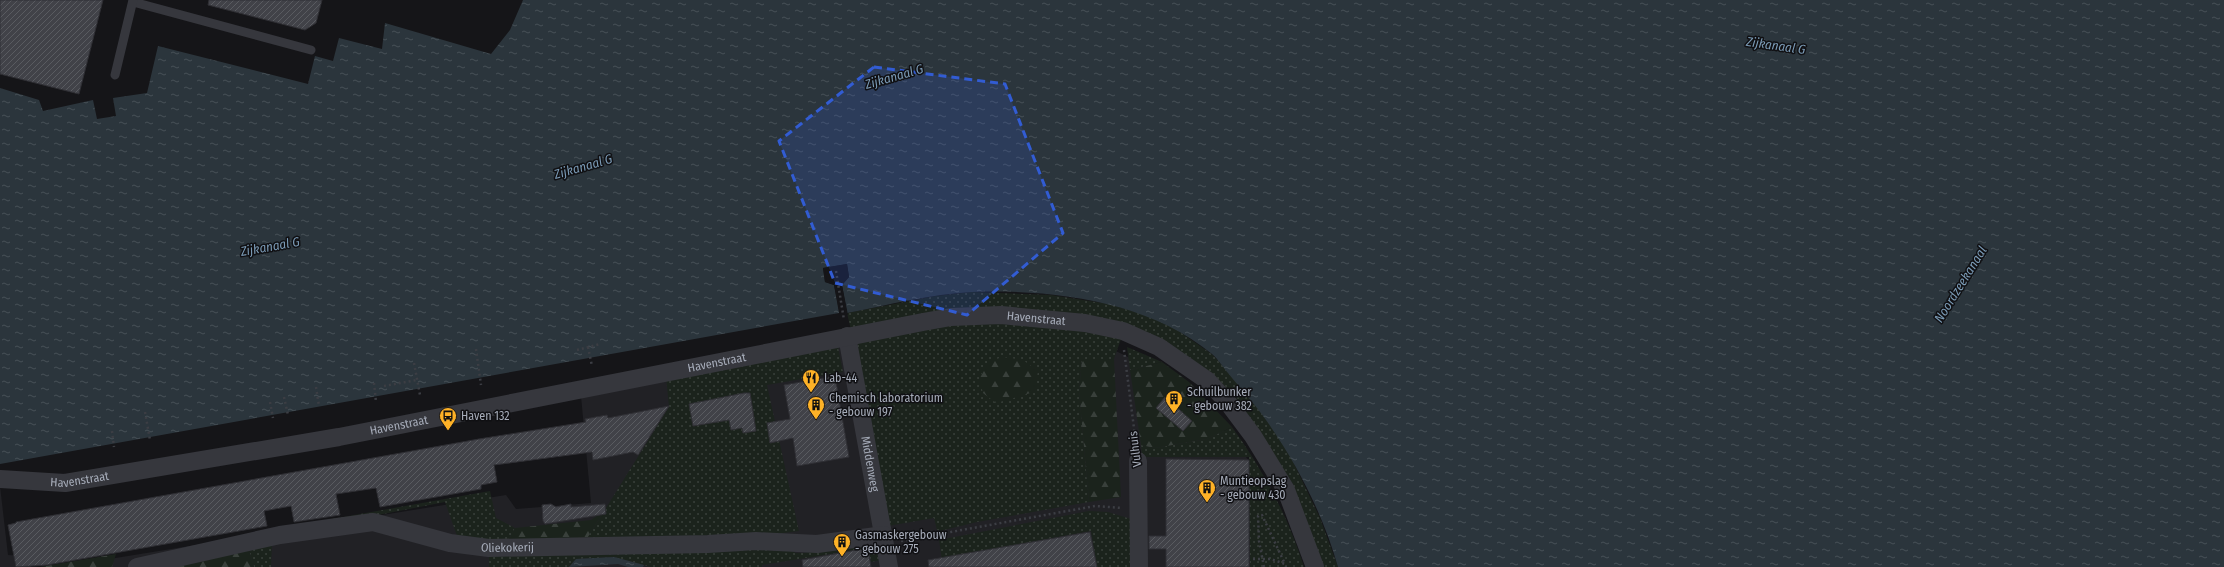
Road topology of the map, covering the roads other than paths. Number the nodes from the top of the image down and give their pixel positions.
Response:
1 (133, 1) edge
2 (312, 50) dead end
3 (114, 75) dead end
4 (847, 336) junction
5 (1138, 461) road end
6 (0, 479) edge
7 (885, 539) junction
8 (137, 567) edge
9 (889, 567) edge
10 (1139, 567) edge
11 (1315, 567) edge

1 - 2 lane
1 - 3 lane
4 - 6 street, Havenstraat
4 - 7 street, Middenweg
4 - 11 street, Havenstraat
5 - 10 street, Vulhuis
7 - 8 street, Oliekokerij
7 - 9 street, Middenweg

